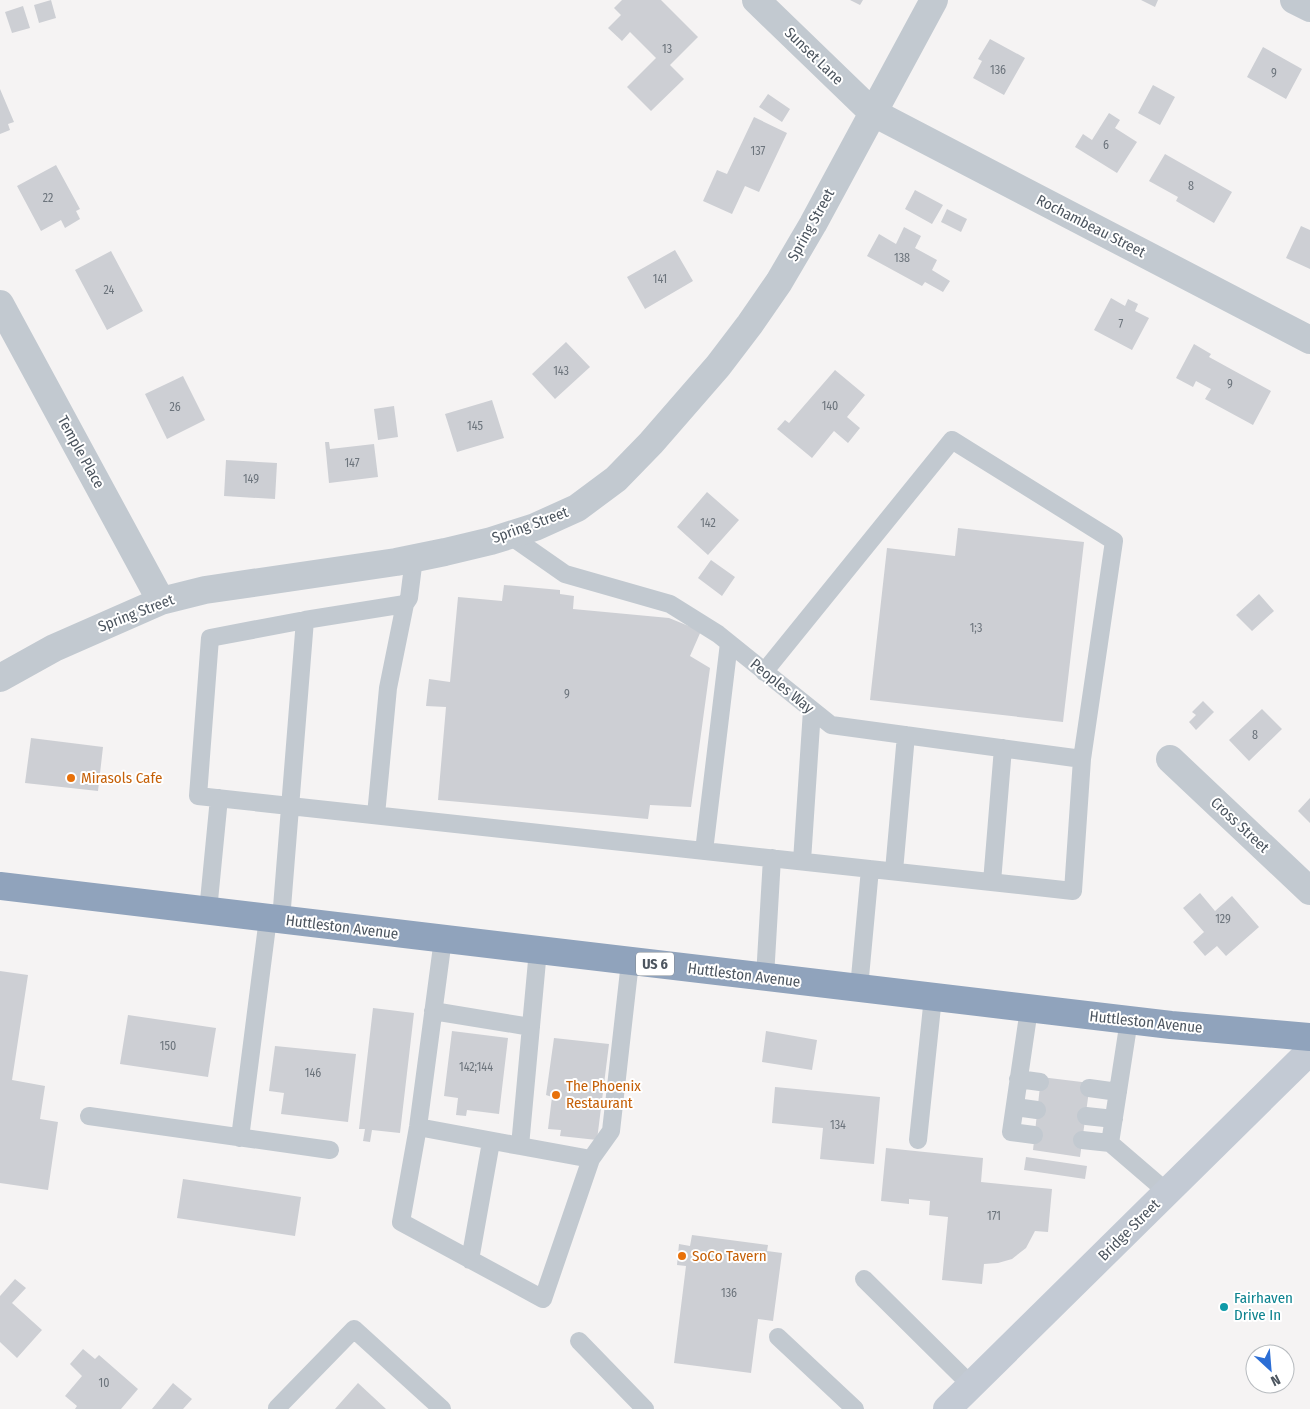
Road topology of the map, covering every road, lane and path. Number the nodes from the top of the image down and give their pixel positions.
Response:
1 (756, 0) edge
2 (934, 0) edge
3 (1294, 0) edge
4 (1310, 8) edge
5 (872, 112) junction
6 (0, 304) edge
7 (1310, 340) edge
8 (509, 535) junction
9 (414, 558) junction
10 (161, 600) junction
11 (405, 604) junction
12 (305, 620) junction
13 (728, 643) junction
14 (764, 672) junction
15 (0, 678) edge
16 (812, 710) junction
17 (906, 735) junction
18 (1002, 748) junction
19 (1082, 758) junction
20 (1170, 759) dead end
21 (220, 798) junction
22 (289, 806) junction
23 (376, 816) junction
24 (704, 851) junction
25 (772, 858) junction
26 (802, 861) junction
27 (870, 869) junction
28 (894, 872) junction
29 (992, 882) junction
30 (0, 886) edge
31 (1310, 892) edge
32 (208, 911) junction
33 (274, 919) junction
34 (443, 939) junction
35 (538, 950) junction
36 (630, 962) junction
37 (765, 977) junction
38 (859, 988) junction
39 (932, 997) junction
40 (1029, 1008) junction
41 (433, 1011) junction
42 (1128, 1020) junction
43 (531, 1027) junction
44 (1310, 1037) edge
45 (1310, 1051) edge
46 (1018, 1079) junction
47 (1040, 1082) dead end
48 (1089, 1088) dead end
49 (1118, 1092) junction
50 (1014, 1106) junction
51 (1037, 1110) dead end
52 (89, 1116) dead end
53 (1086, 1116) dead end
54 (1114, 1119) junction
55 (418, 1127) junction
56 (1034, 1135) dead end
57 (240, 1138) junction
58 (918, 1140) dead end
59 (1082, 1140) dead end
60 (491, 1142) junction
61 (1110, 1142) junction
62 (520, 1146) junction
63 (330, 1150) dead end
64 (591, 1158) junction
65 (1167, 1192) junction
66 (470, 1260) junction
67 (864, 1279) dead end
68 (778, 1337) dead end
69 (579, 1341) dead end
70 (971, 1385) junction
71 (277, 1408) edge
72 (442, 1409) edge
73 (646, 1409) edge
74 (855, 1409) edge
75 (947, 1409) edge

1 - 5 street, Sunset Lane
2 - 5 street, Spring Street
3 - 4 street
5 - 7 street, Rochambeau Street
5 - 8 street, Spring Street
6 - 10 street, Temple Place
8 - 9 street, Spring Street
8 - 13 lane, Peoples Way
9 - 10 street, Spring Street
9 - 11 lane
10 - 15 street, Spring Street
11 - 12 lane
11 - 23 lane
12 - 21 lane
12 - 22 lane
13 - 14 lane, Peoples Way
13 - 24 lane
14 - 16 lane, Peoples Way
14 - 19 lane
16 - 17 lane, Peoples Way
16 - 26 lane
17 - 18 lane, Peoples Way
17 - 28 lane
18 - 19 lane, Peoples Way
18 - 29 lane
19 - 29 lane
20 - 31 street, Cross Street
21 - 22 lane
21 - 32 lane
22 - 23 lane
22 - 33 lane
23 - 24 lane
24 - 25 lane
25 - 26 lane
25 - 37 lane
26 - 27 lane
27 - 28 lane
27 - 38 lane
28 - 29 lane
30 - 32 highway, Huttleston Avenue / US 6
32 - 33 highway, Huttleston Avenue / US 6
33 - 34 highway, Huttleston Avenue / US 6
33 - 57 lane
34 - 35 highway, Huttleston Avenue / US 6
34 - 41 lane
35 - 36 highway, Huttleston Avenue / US 6
35 - 43 lane
36 - 37 highway, Huttleston Avenue / US 6
36 - 64 lane
37 - 38 highway, Huttleston Avenue / US 6
38 - 39 highway, Huttleston Avenue / US 6
39 - 40 highway, Huttleston Avenue / US 6
39 - 58 lane
40 - 42 highway, Huttleston Avenue / US 6
40 - 46 lane
41 - 43 lane
41 - 55 lane
42 - 44 highway, Huttleston Avenue / US 6
42 - 49 lane
43 - 62 lane
45 - 65 street, Bridge Street
46 - 47 lane
46 - 50 lane
48 - 49 lane
49 - 54 lane
50 - 51 lane
50 - 56 lane
52 - 57 lane
53 - 54 lane
54 - 61 lane
55 - 60 lane
55 - 66 lane
57 - 63 lane
59 - 61 lane
60 - 62 lane
60 - 66 lane
61 - 65 lane
62 - 64 lane
64 - 66 lane
65 - 70 street, Bridge Street
67 - 70 lane
68 - 74 lane
69 - 73 lane
70 - 75 street, Bridge Street
71 - 72 lane

